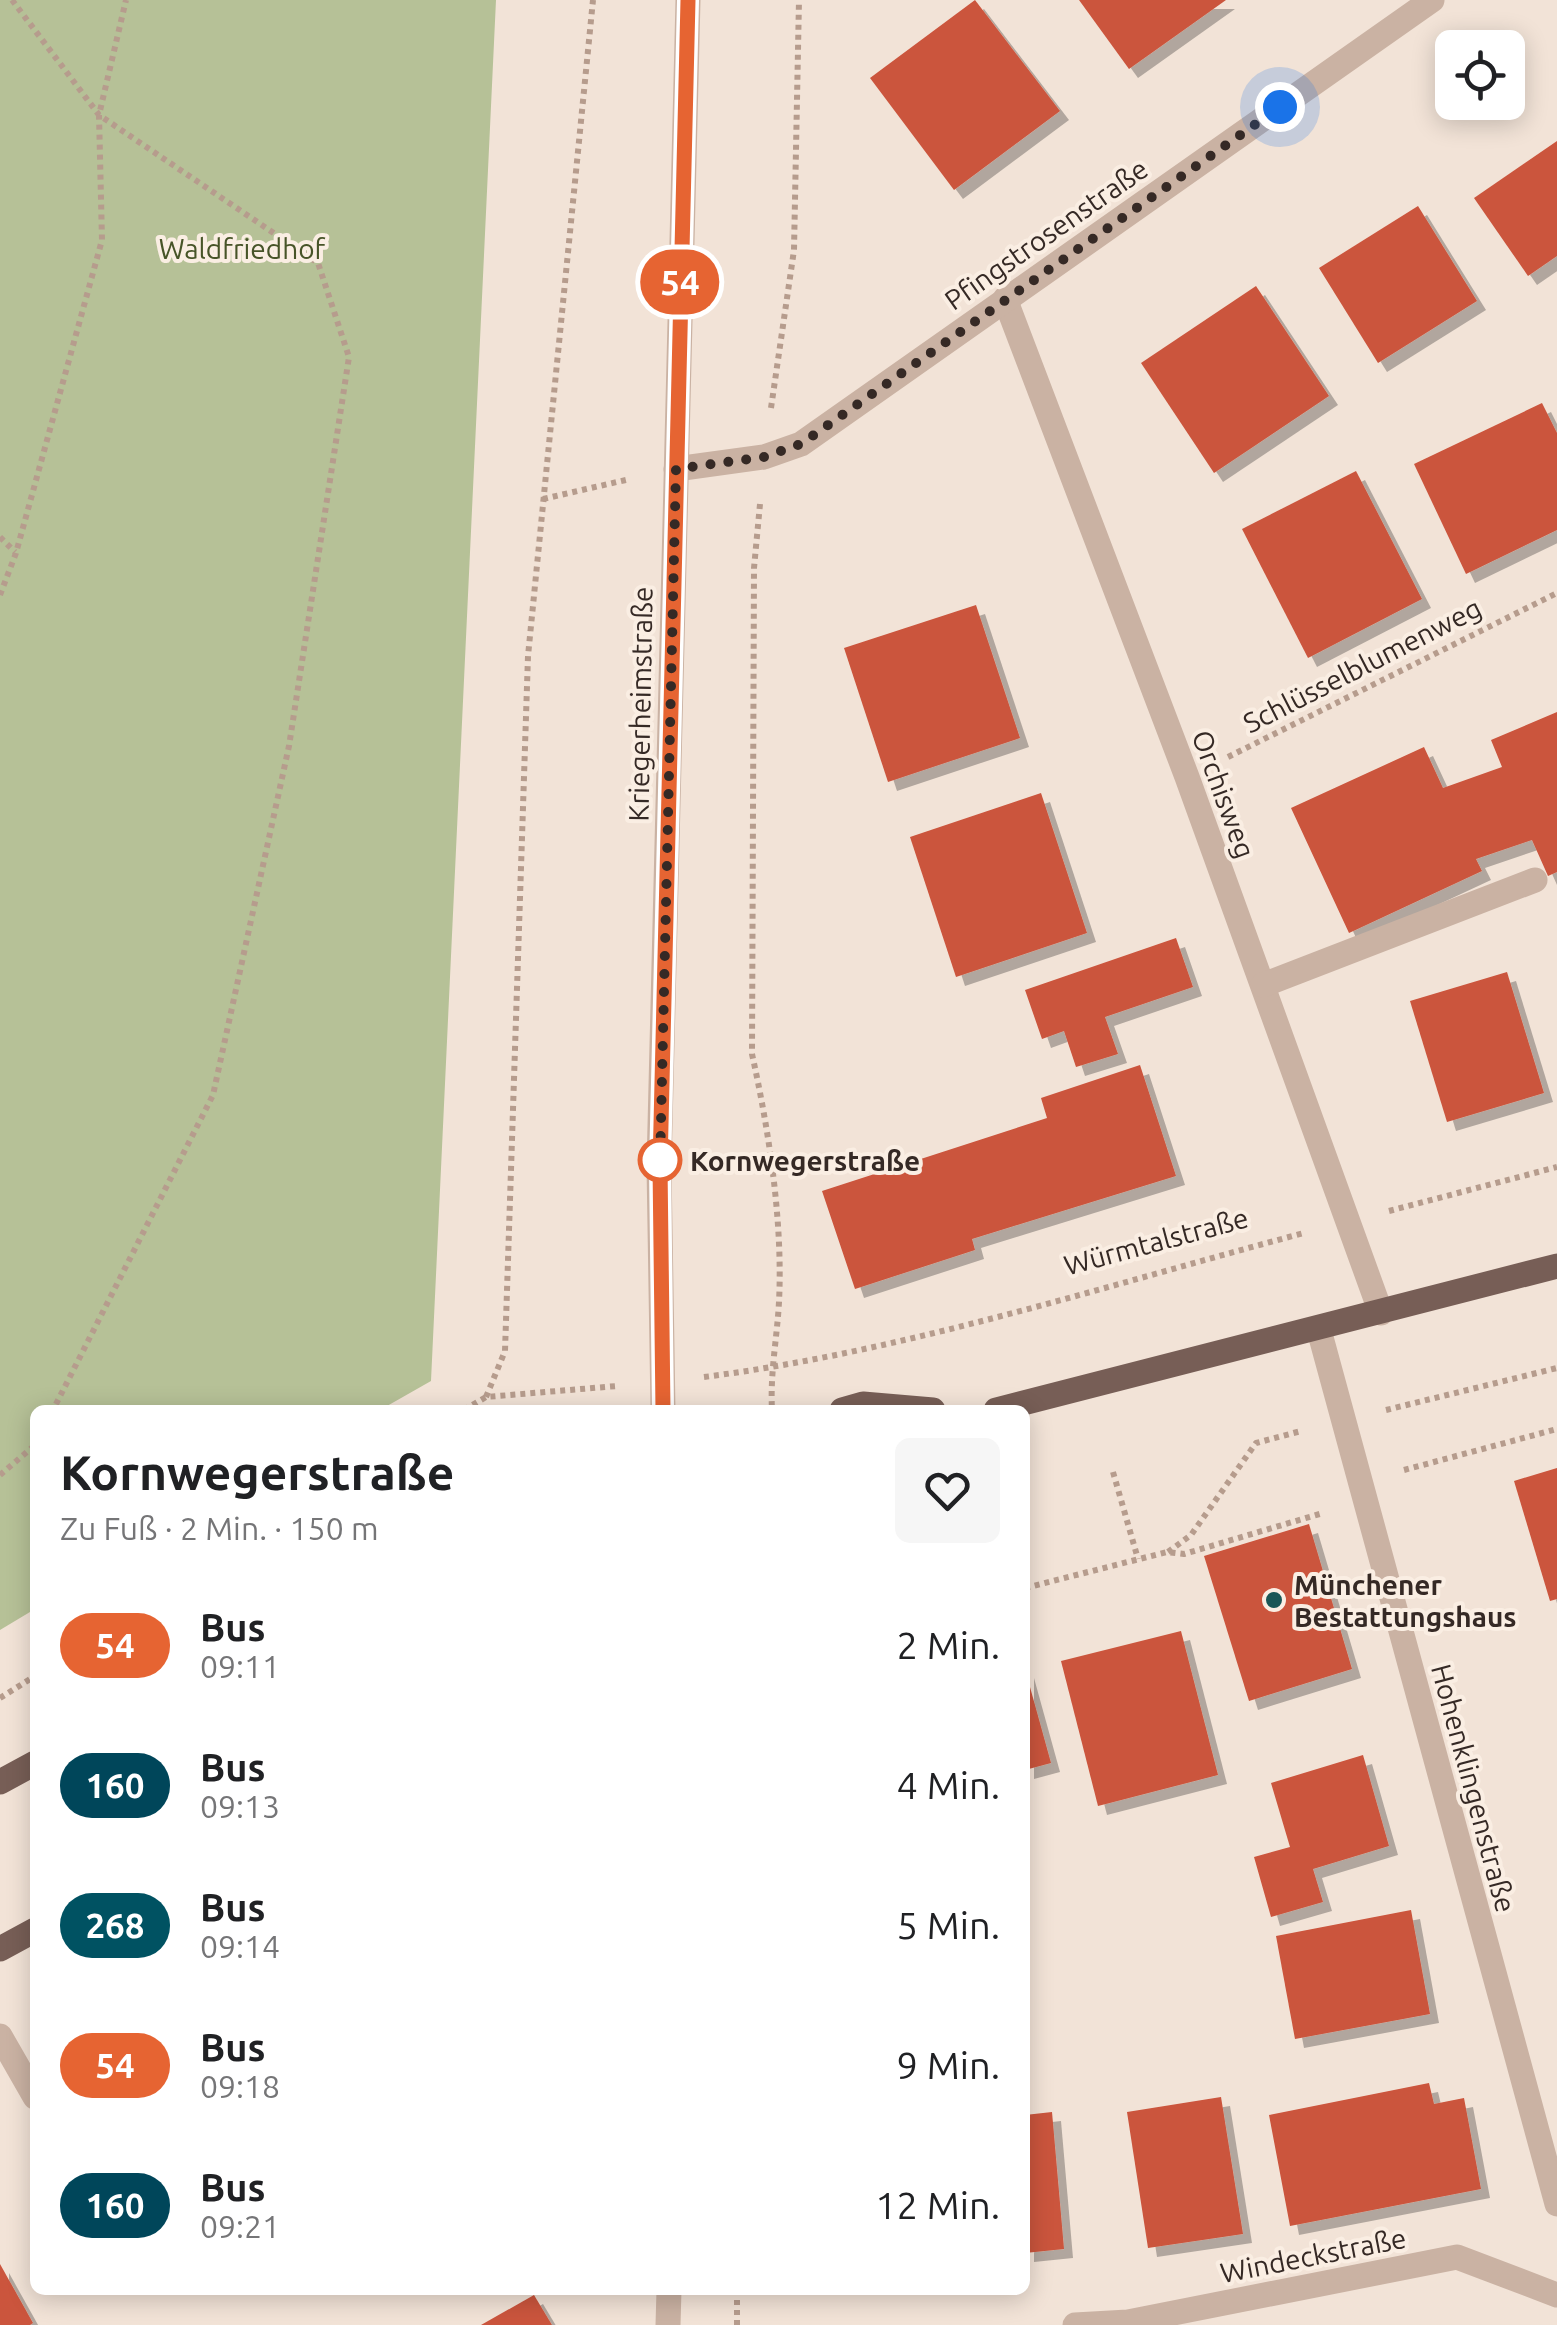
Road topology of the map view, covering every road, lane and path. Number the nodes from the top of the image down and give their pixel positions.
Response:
1 (12, 0) edge
2 (126, 0) edge
3 (592, 0) edge
4 (688, 0) edge
5 (799, 0) edge
6 (1432, 0) edge
7 (99, 116) junction
8 (1005, 300) junction
9 (764, 457) junction
10 (676, 469) junction
11 (543, 500) junction
12 (0, 537) edge
13 (16, 553) junction
14 (1557, 592) edge
15 (0, 595) edge
16 (1186, 778) junction
17 (1535, 880) dead end
18 (1262, 984) junction
19 (1557, 1167) edge
20 (1349, 1221) junction
21 (1557, 1266) edge
22 (1380, 1313) junction
23 (1319, 1330) junction
24 (770, 1369) junction
25 (486, 1398) dead end
26 (56, 1405) edge
27 (663, 1405) edge
28 (772, 1405) edge
29 (1016, 1405) edge
30 (30, 1449) edge
31 (1114, 1472) dead end
32 (0, 1475) edge
33 (1167, 1552) dead end
34 (1138, 1559) junction
35 (1030, 1587) edge
36 (30, 1679) edge
37 (0, 1698) edge
38 (30, 1766) edge
39 (0, 1782) edge
40 (30, 1933) edge
41 (0, 1949) edge
42 (0, 2036) edge
43 (30, 2088) edge
44 (1557, 2204) edge
45 (668, 2295) edge
46 (738, 2295) edge
47 (1557, 2295) edge
48 (668, 2325) edge
49 (737, 2325) edge
50 (1075, 2325) edge

1 - 7 path
2 - 7 path
3 - 11 path
4 - 10 street, Kriegerheimstraße
5 - 9 path
6 - 8 street, Pfingstrosenstraße
7 - 13 path
7 - 26 path
8 - 9 street, Pfingstrosenstraße
8 - 16 street, Orchisweg
9 - 10 street, Pfingstrosenstraße
9 - 24 path
10 - 11 path
10 - 27 street, Kriegerheimstraße
11 - 25 path
12 - 13 path
13 - 15 path
14 - 16 path, Schlüsselblumenweg
16 - 18 street, Orchisweg
17 - 18 street
18 - 20 street, Orchisweg
19 - 20 path, Würmtalstraße
20 - 22 street, Orchisweg
20 - 24 path, Würmtalstraße
21 - 22 main road
22 - 23 main road
23 - 29 main road
23 - 44 street, Hohenklingenstraße
24 - 28 path
30 - 32 path
31 - 34 path
33 - 34 path
34 - 35 path
36 - 37 path
38 - 39 main road
40 - 41 main road
42 - 43 street
45 - 48 street
46 - 49 path
47 - 50 street, Windeckstraße

